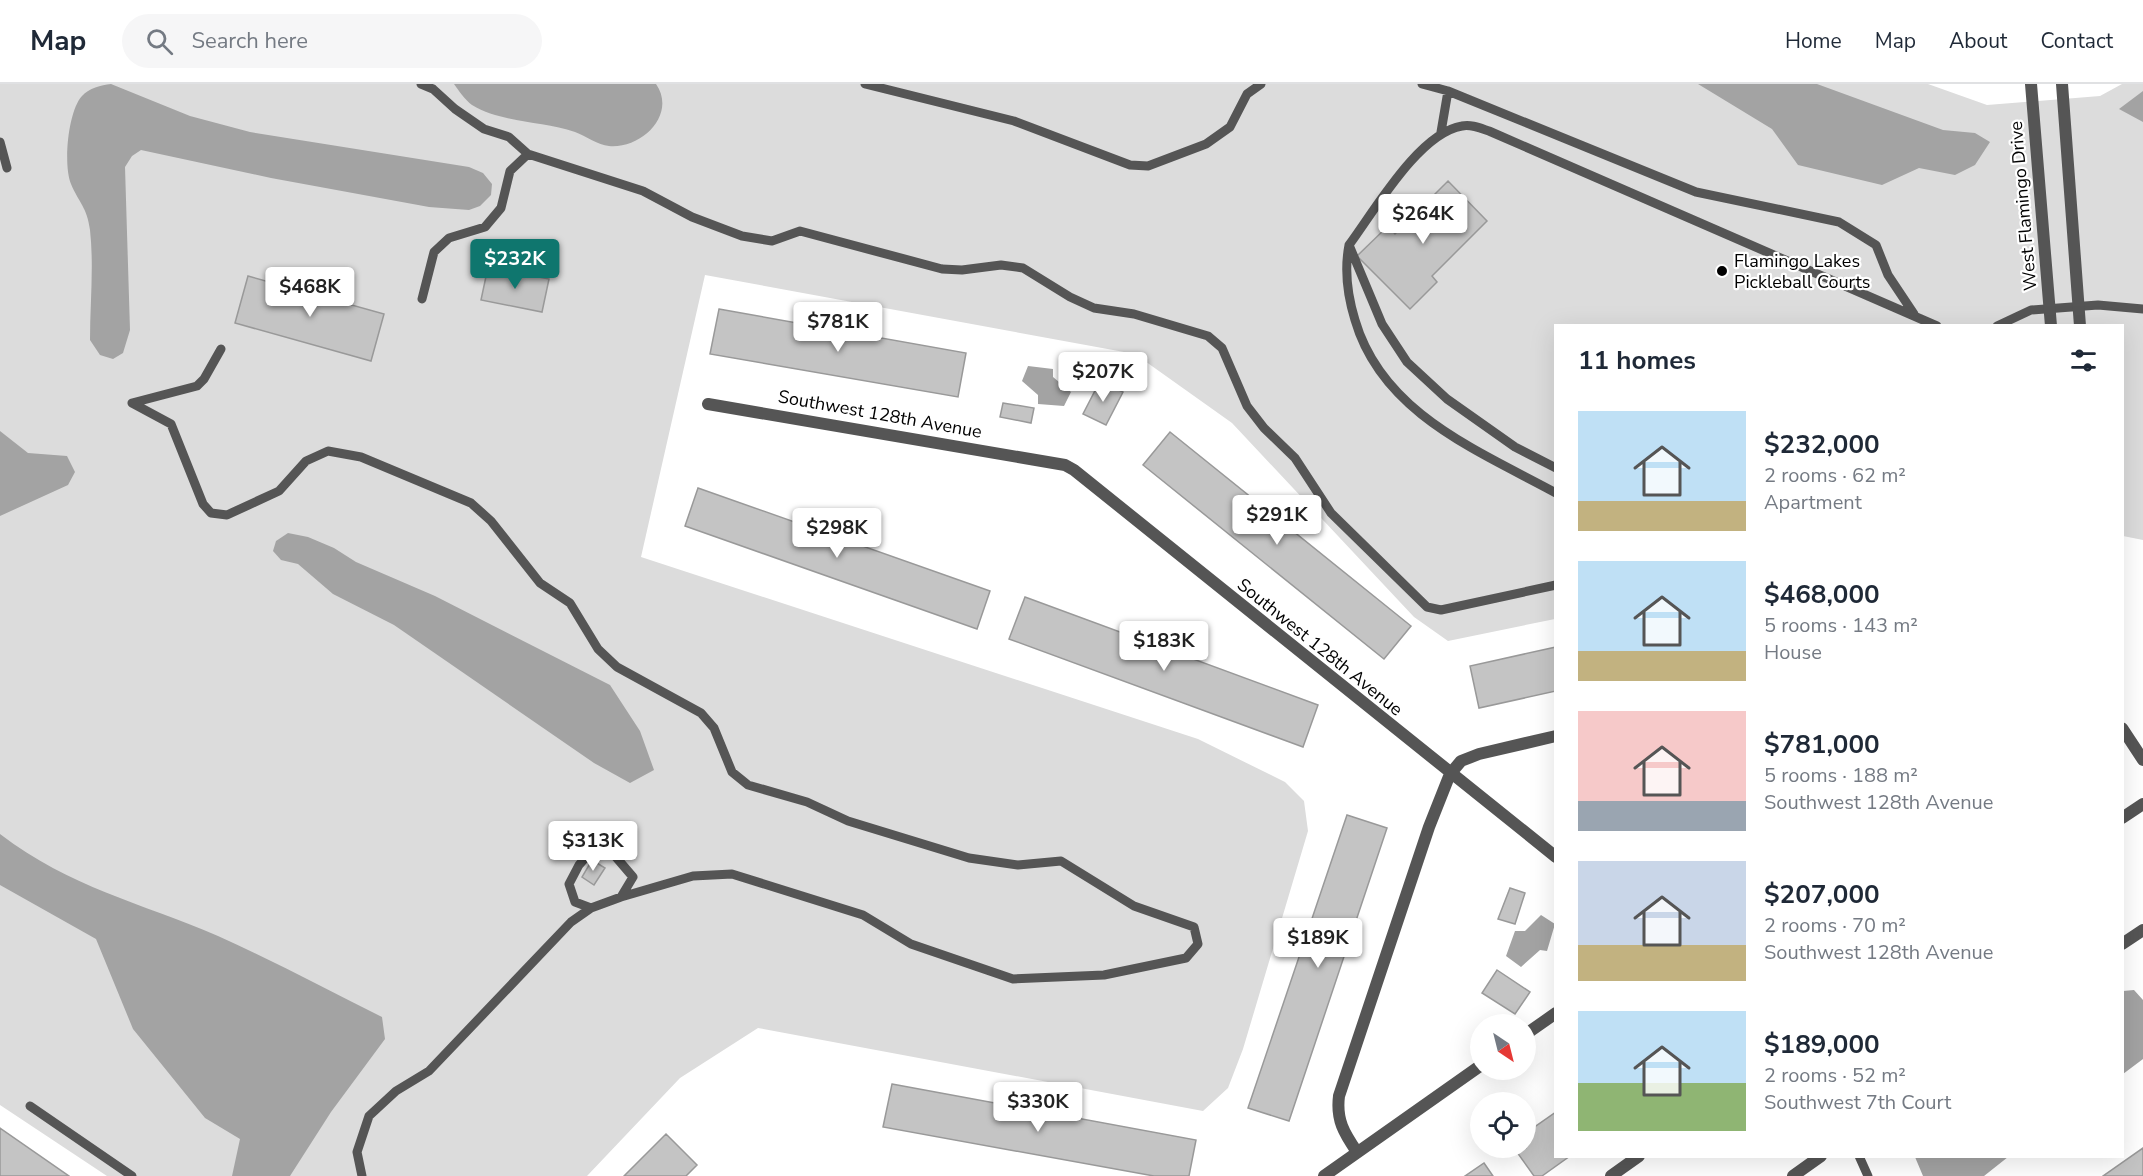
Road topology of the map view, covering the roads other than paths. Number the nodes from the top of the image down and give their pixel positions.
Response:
1 (421, 84) edge
2 (865, 84) edge
3 (1261, 84) edge
4 (1422, 84) edge
5 (2031, 84) edge
6 (2062, 84) edge
7 (1448, 91) junction
8 (1441, 132) junction
9 (0, 142) edge
10 (528, 154) junction
11 (7, 168) dead end
12 (1349, 244) junction
13 (422, 299) dead end
14 (2079, 306) junction
15 (2050, 308) junction
16 (2143, 309) edge
17 (1914, 314) junction
18 (1933, 324) edge
19 (2001, 324) edge
20 (2051, 324) edge
21 (2080, 324) edge
22 (221, 349) dead end
23 (708, 404) dead end
24 (1554, 467) edge
25 (1554, 492) edge
26 (1554, 585) edge
27 (2124, 731) edge
28 (1554, 736) edge
29 (2143, 760) edge
30 (1450, 774) junction
31 (2143, 804) edge
32 (2124, 818) edge
33 (1554, 855) edge
34 (621, 897) junction
35 (591, 908) junction
36 (2143, 930) edge
37 (2124, 943) edge
38 (1554, 1014) edge
39 (1536, 1027) edge
40 (1470, 1073) edge
41 (30, 1106) dead end
42 (1358, 1152) junction
43 (1636, 1158) edge
44 (1818, 1158) edge
45 (1860, 1158) edge
46 (132, 1176) edge
47 (362, 1176) edge
48 (1324, 1176) edge
49 (1611, 1176) edge
50 (1793, 1176) edge
51 (1868, 1176) edge

1 - 10 lane
2 - 3 lane
4 - 7 lane
5 - 15 street, West Flamingo Drive
6 - 14 street
7 - 8 lane
7 - 17 lane
8 - 12 lane
8 - 17 lane
9 - 11 lane
10 - 13 lane
10 - 26 lane
12 - 24 lane
12 - 25 lane
14 - 15 lane
14 - 16 lane
14 - 21 street
15 - 19 lane
15 - 20 street, West Flamingo Drive
17 - 18 lane
22 - 34 lane
23 - 30 street, Southwest 128th Avenue
27 - 29 street
28 - 30 street
30 - 33 street, Southwest 128th Avenue
30 - 42 street
31 - 32 street
34 - 35 lane
34 - 35 lane
35 - 47 lane
36 - 37 street
38 - 39 street
40 - 42 street
41 - 46 lane
42 - 48 street
43 - 49 street
44 - 50 street
45 - 51 lane

